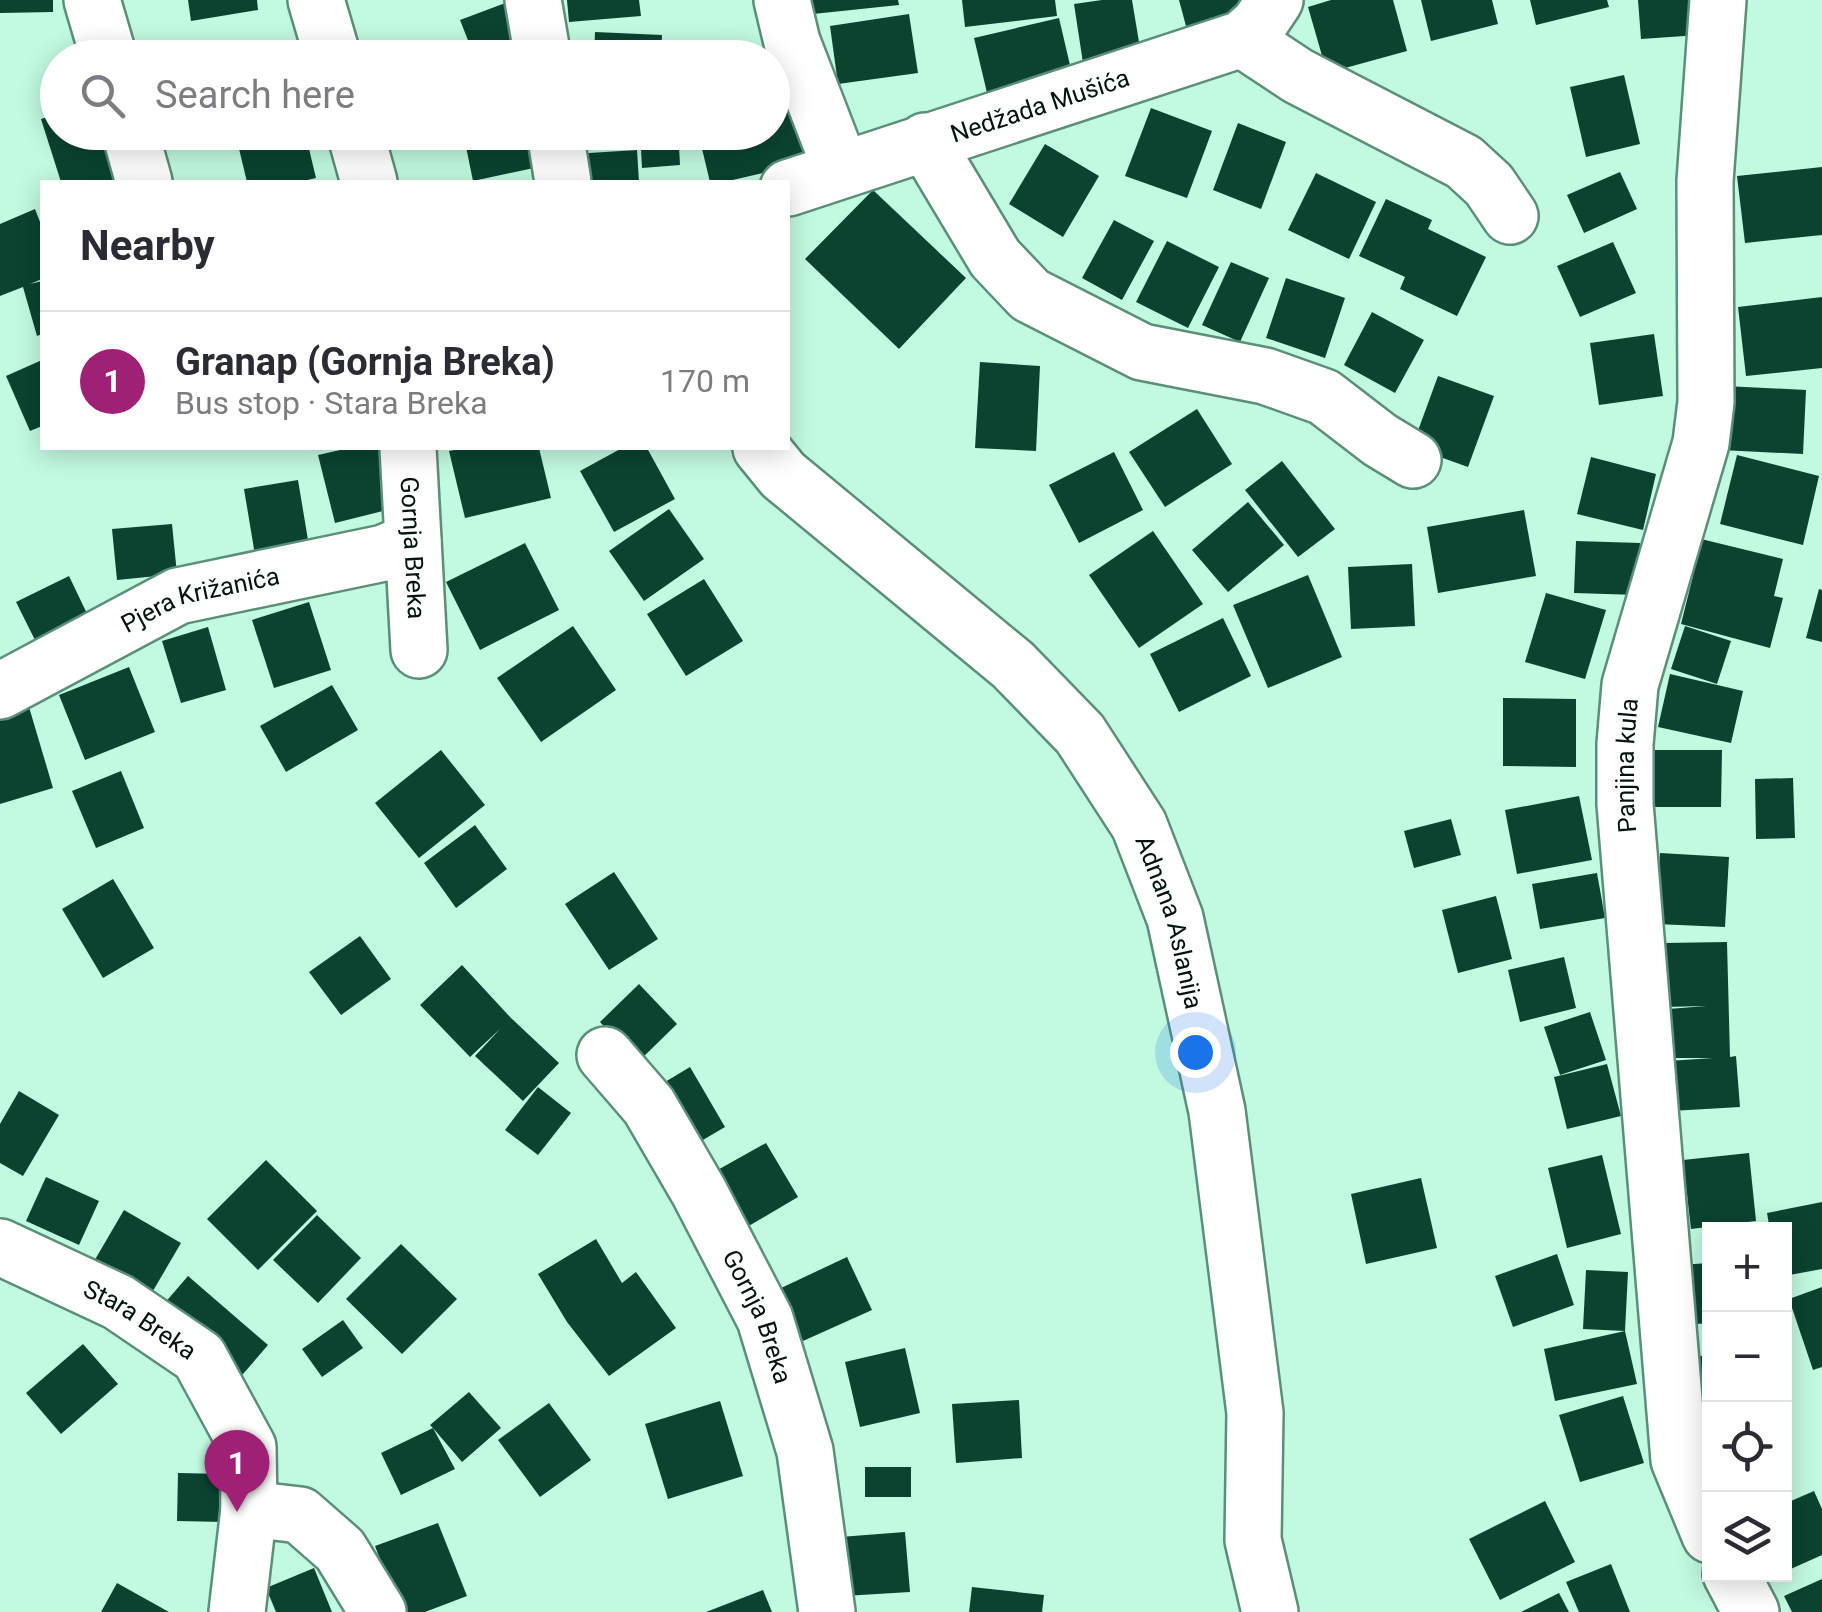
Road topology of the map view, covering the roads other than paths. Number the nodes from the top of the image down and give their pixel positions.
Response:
1 (92, 0) edge
2 (316, 0) edge
3 (534, 0) edge
4 (782, 0) edge
5 (1718, 0) edge
6 (1258, 20) edge
7 (104, 40) edge
8 (328, 40) edge
9 (540, 40) edge
10 (925, 141) junction
11 (135, 150) edge
12 (359, 150) edge
13 (558, 150) edge
14 (841, 169) junction
15 (143, 180) edge
16 (368, 180) edge
17 (564, 180) edge
18 (790, 187) edge
19 (1510, 216) dead end
20 (408, 450) edge
21 (763, 450) edge
22 (1413, 460) dead end
23 (413, 541) junction
24 (418, 650) dead end
25 (0, 691) edge
26 (605, 1056) dead end
27 (0, 1247) edge
28 (250, 1509) junction
29 (1702, 1516) edge
30 (1735, 1582) edge
31 (237, 1612) edge
32 (378, 1612) edge
33 (827, 1612) edge
34 (1270, 1612) edge
35 (1752, 1612) edge

1 - 7 street
2 - 8 street
3 - 9 street
4 - 14 street
5 - 29 street, Panjina kula
6 - 10 street, Nedžada Mušića
6 - 19 street
10 - 14 street, Nedžada Mušića
10 - 22 street
11 - 15 street
12 - 16 street
13 - 17 street
14 - 18 street, Nedžada Mušića
20 - 23 street, Gornja Breka
21 - 34 street, Adnana Aslanija
23 - 24 street, Gornja Breka
23 - 25 street, Pjera Križanića
26 - 33 street, Gornja Breka
27 - 28 street, Stara Breka
28 - 31 street, Stara Breka
28 - 32 street
30 - 35 street

